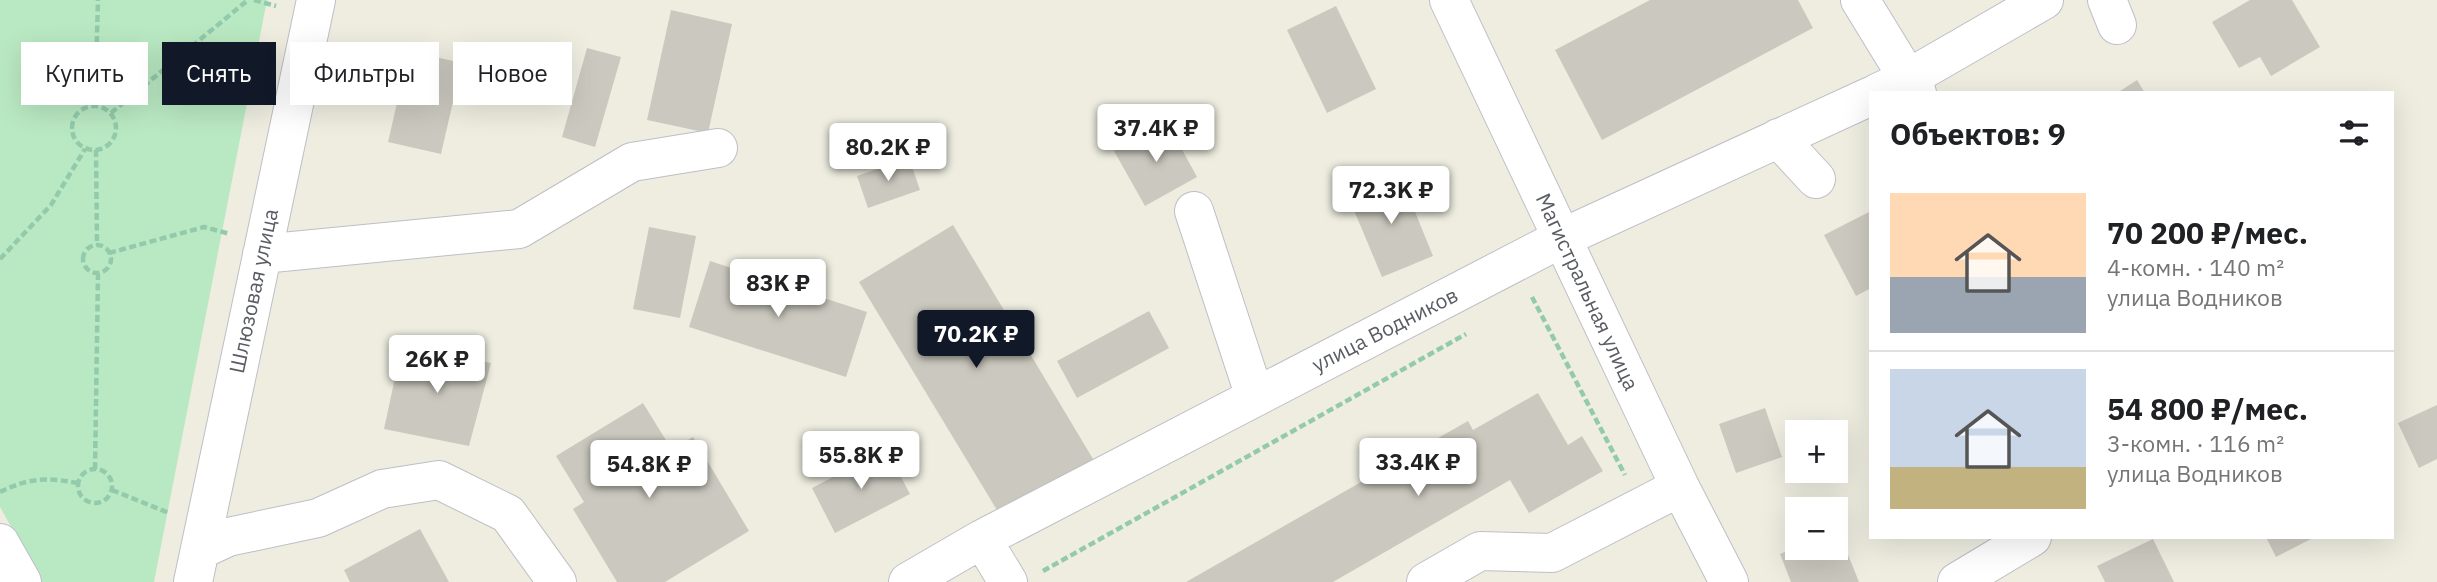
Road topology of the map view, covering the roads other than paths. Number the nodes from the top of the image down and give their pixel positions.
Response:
1 (316, 0) edge
2 (1449, 0) edge
3 (1860, 0) edge
4 (2044, 0) edge
5 (1900, 88) edge
6 (1869, 97) edge
7 (1778, 138) junction
8 (718, 148) dead end
9 (1816, 179) dead end
10 (1194, 211) dead end
11 (1562, 238) junction
12 (262, 254) junction
13 (1255, 397) junction
14 (1679, 487) junction
15 (982, 539) junction
16 (2029, 539) edge
17 (0, 543) edge
18 (197, 566) edge
19 (1022, 579) edge
20 (22, 582) edge
21 (557, 582) edge
22 (908, 582) edge
23 (1426, 582) edge
24 (1729, 582) edge
25 (1957, 582) edge

1 - 12 street, Шлюзовая улица
2 - 11 street, Магистральная улица
3 - 5 street
4 - 5 street
6 - 7 street, улица Водников
7 - 9 street
7 - 11 street, улица Водников
8 - 12 street
10 - 13 street
11 - 13 street, улица Водников
11 - 14 street, Магистральная улица
12 - 18 street, Шлюзовая улица
13 - 15 street, улица Водников
14 - 23 street
14 - 24 street, Магистральная улица
15 - 19 street
15 - 22 street, улица Водников
16 - 25 street
17 - 20 street
18 - 21 street

